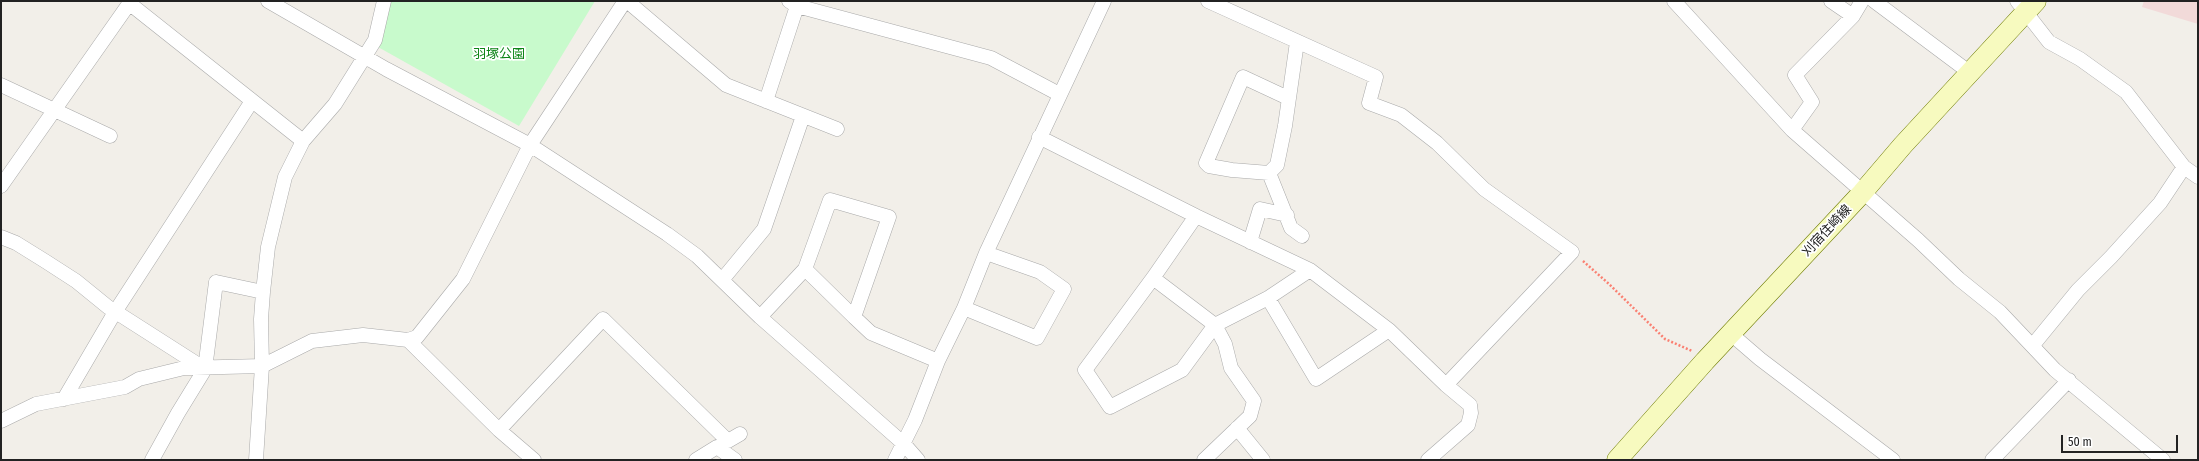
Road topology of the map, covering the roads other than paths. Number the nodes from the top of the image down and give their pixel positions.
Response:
1 (268, 1) edge
2 (384, 1) edge
3 (626, 1) edge
4 (1104, 1) edge
5 (1208, 1) edge
6 (1674, 1) edge
7 (1831, 1) edge
8 (1862, 1) edge
9 (1874, 1) edge
10 (130, 2) edge
11 (793, 4) edge
12 (2026, 4) edge
13 (1853, 16) junction
14 (1297, 42) junction
15 (365, 56) junction
16 (1969, 72) junction
17 (1, 85) edge
18 (1059, 94) junction
19 (1288, 98) junction
20 (252, 101) junction
21 (766, 101) junction
22 (55, 109) junction
23 (803, 116) junction
24 (837, 129) dead end
25 (1792, 130) junction
26 (110, 136) dead end
27 (1039, 137) junction
28 (303, 141) junction
29 (530, 145) junction
30 (2184, 167) junction
31 (1269, 173) junction
32 (2198, 177) edge
33 (1, 186) edge
34 (1862, 193) junction
35 (1287, 214) junction
36 (1196, 216) junction
37 (1, 236) edge
38 (1302, 236) dead end
39 (1250, 242) junction
40 (986, 253) junction
41 (805, 269) junction
42 (1310, 270) junction
43 (1153, 278) junction
44 (722, 280) junction
45 (264, 292) junction
46 (1268, 298) junction
47 (964, 308) junction
48 (115, 312) junction
49 (760, 317) junction
50 (854, 317) junction
51 (1215, 325) junction
52 (1389, 330) junction
53 (1731, 334) junction
54 (408, 340) junction
55 (2033, 345) junction
56 (938, 361) junction
57 (262, 366) junction
58 (205, 369) junction
59 (2069, 380) junction
60 (1446, 385) junction
61 (64, 399) junction
62 (2, 420) edge
63 (1237, 428) junction
64 (499, 430) junction
65 (740, 434) dead end
66 (723, 444) junction
67 (904, 444) junction
68 (1887, 459) edge
69 (152, 460) edge
70 (256, 460) edge
71 (534, 460) edge
72 (696, 460) edge
73 (735, 460) edge
74 (896, 460) edge
75 (918, 460) edge
76 (1204, 460) edge
77 (1263, 460) edge
78 (1428, 460) edge
79 (1617, 460) edge
80 (1992, 460) edge
81 (2163, 460) edge

1 - 15 street
2 - 15 street
3 - 21 street
3 - 29 street
4 - 18 street
5 - 14 street
6 - 25 street
7 - 13 street
8 - 13 street
9 - 16 street
10 - 20 street
10 - 22 street
11 - 18 street
11 - 21 street
12 - 16 main road, 刈宿住崎線
12 - 30 street
13 - 25 street
14 - 19 street
14 - 60 street
15 - 28 street
15 - 29 street
16 - 34 main road, 刈宿住崎線
17 - 22 street
18 - 27 street
19 - 31 street
19 - 31 street
20 - 28 street
20 - 48 street
21 - 23 street
22 - 26 street
22 - 33 street
23 - 24 street
23 - 44 street
25 - 34 street
27 - 36 street
27 - 40 street
28 - 45 street
29 - 44 street
29 - 54 street
30 - 32 street
30 - 55 street
31 - 35 street
34 - 53 main road, 刈宿住崎線
34 - 55 street
35 - 38 street
35 - 39 street
36 - 39 street
36 - 43 street
37 - 48 street
39 - 42 street
40 - 47 street
40 - 47 street
41 - 49 street
41 - 50 street
41 - 50 street
42 - 46 street
42 - 52 street
43 - 51 street
43 - 51 street
44 - 49 street
45 - 57 street
45 - 58 street
46 - 51 street
46 - 52 street
47 - 56 street
48 - 58 street
48 - 61 street
49 - 67 street
50 - 56 street
51 - 63 street
52 - 60 street
53 - 68 street
53 - 79 main road, 刈宿住崎線
54 - 57 street
54 - 64 street
55 - 59 street
56 - 67 street
57 - 58 street
57 - 70 street
58 - 61 street
58 - 69 street
59 - 80 street
59 - 81 street
60 - 78 street
61 - 62 street
63 - 76 street
63 - 77 street
64 - 66 street
64 - 71 street
65 - 66 street
66 - 72 street
66 - 73 street
67 - 74 street
67 - 75 street

